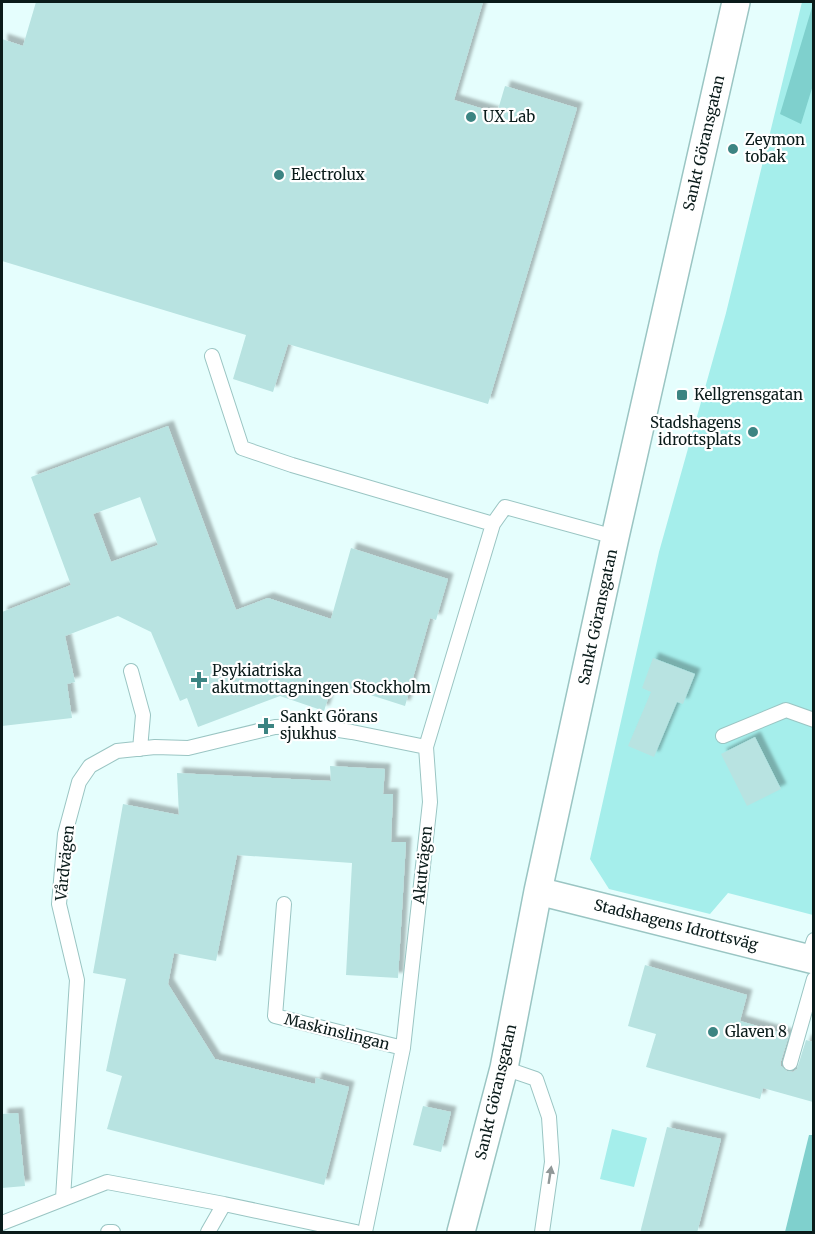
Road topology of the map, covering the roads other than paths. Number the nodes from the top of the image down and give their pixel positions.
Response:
1 (736, 2) edge
2 (212, 356) dead end
3 (493, 524) junction
4 (615, 537) junction
5 (132, 670) dead end
6 (813, 720) edge
7 (723, 736) dead end
8 (426, 747) junction
9 (140, 749) junction
10 (538, 891) junction
11 (284, 904) dead end
12 (812, 959) edge
13 (402, 1048) junction
14 (790, 1064) dead end
15 (504, 1068) junction
16 (63, 1198) junction
17 (224, 1204) junction
18 (2, 1222) edge
19 (108, 1233) edge
20 (113, 1233) edge
21 (208, 1233) edge
22 (356, 1233) edge
23 (365, 1233) edge
24 (461, 1233) edge
25 (542, 1233) edge

1 - 4 street, Sankt Göransgatan
2 - 3 lane
3 - 4 lane, Akutvägen
3 - 8 lane, Akutvägen
4 - 10 street, Sankt Göransgatan
5 - 9 lane
6 - 7 lane
8 - 9 lane, Vårdvägen
8 - 13 lane, Akutvägen
9 - 16 lane, Vårdvägen
10 - 12 street, Stadshagens Idrottsväg
10 - 15 street, Sankt Göransgatan
11 - 13 lane, Maskinslingan
12 - 14 lane
13 - 23 lane, Akutvägen
15 - 24 street, Sankt Göransgatan
25 -> 15 lane
16 - 17 lane
16 - 18 lane
17 - 21 lane
17 - 22 lane
19 - 20 lane

